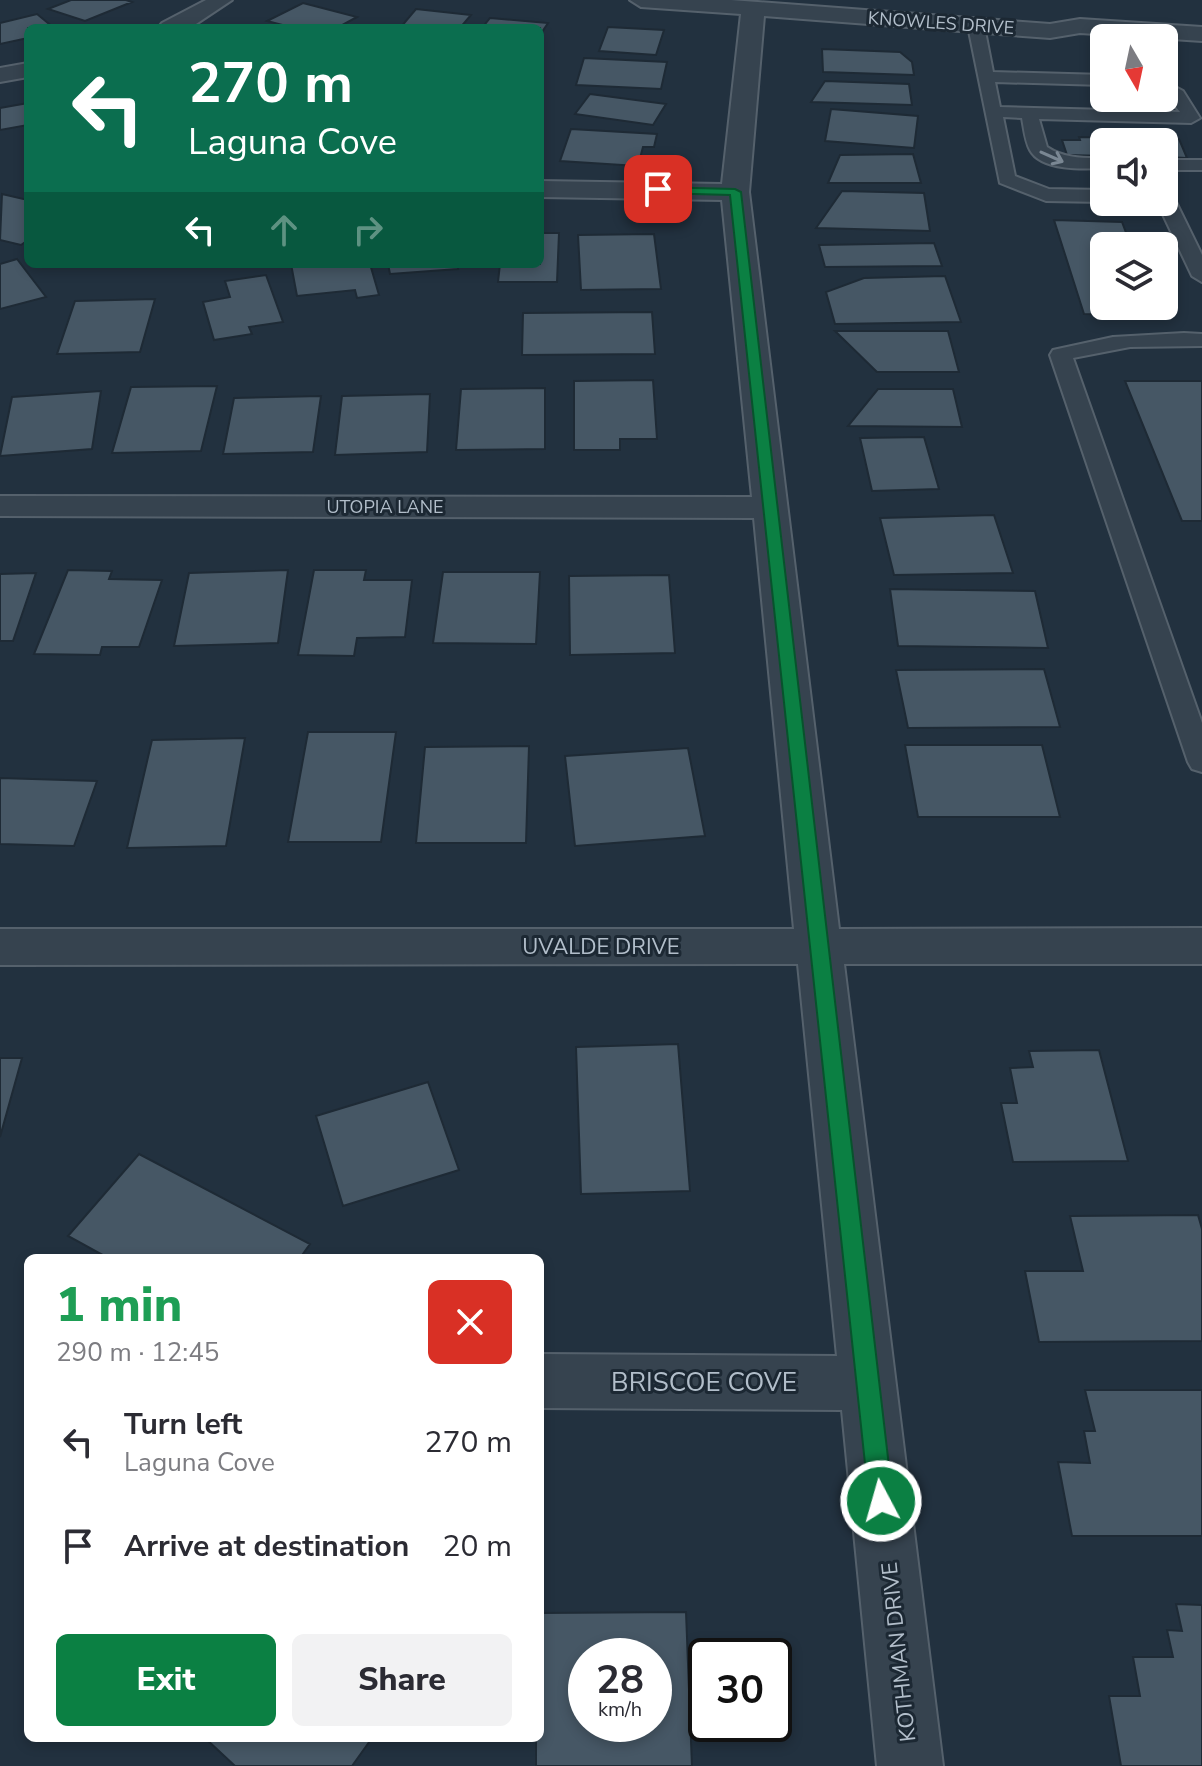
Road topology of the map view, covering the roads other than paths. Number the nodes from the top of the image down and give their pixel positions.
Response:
1 (221, 0) edge
2 (641, 0) edge
3 (753, 10) junction
4 (177, 24) edge
5 (976, 26) junction
6 (1050, 31) junction
7 (1202, 34) edge
8 (1090, 44) edge
9 (1178, 50) edge
10 (1202, 52) edge
11 (24, 71) edge
12 (0, 75) edge
13 (986, 77) junction
14 (1090, 80) edge
15 (1178, 96) edge
16 (993, 112) junction
17 (1029, 113) junction
18 (1191, 118) junction
19 (1202, 135) edge
20 (1090, 163) edge
21 (1178, 165) edge
22 (1202, 165) edge
23 (544, 189) edge
24 (735, 192) junction
25 (1090, 196) edge
26 (1174, 216) edge
27 (1202, 276) edge
28 (1202, 340) edge
29 (0, 506) edge
30 (770, 508) junction
31 (1202, 762) edge
32 (819, 946) junction
33 (1202, 946) edge
34 (0, 947) edge
35 (544, 1381) edge
36 (868, 1383) junction
37 (910, 1766) edge

1 - 4 street
2 - 3 street, KNOWLES DRIVE
3 - 5 street, KNOWLES DRIVE
3 - 24 street, KOTHMAN DRIVE
5 - 6 street, KNOWLES DRIVE
5 - 13 lane
6 - 7 street, KNOWLES DRIVE
6 - 8 street, KNOWLES DRIVE
9 - 10 street
11 - 12 street
13 - 14 lane
13 - 16 lane
15 - 18 lane
16 - 17 lane
16 - 25 lane
17 - 18 lane
17 -> 20 lane
18 - 19 lane
21 - 22 lane
23 - 24 street
24 - 30 street, KOTHMAN DRIVE
26 - 27 lane
28 - 31 lane
29 - 30 street, UTOPIA LANE
30 - 32 street, KOTHMAN DRIVE
32 - 33 street, UVALDE DRIVE
32 - 34 street, UVALDE DRIVE
32 - 36 street, KOTHMAN DRIVE
35 - 36 street, BRISCOE COVE
36 - 37 street, KOTHMAN DRIVE

